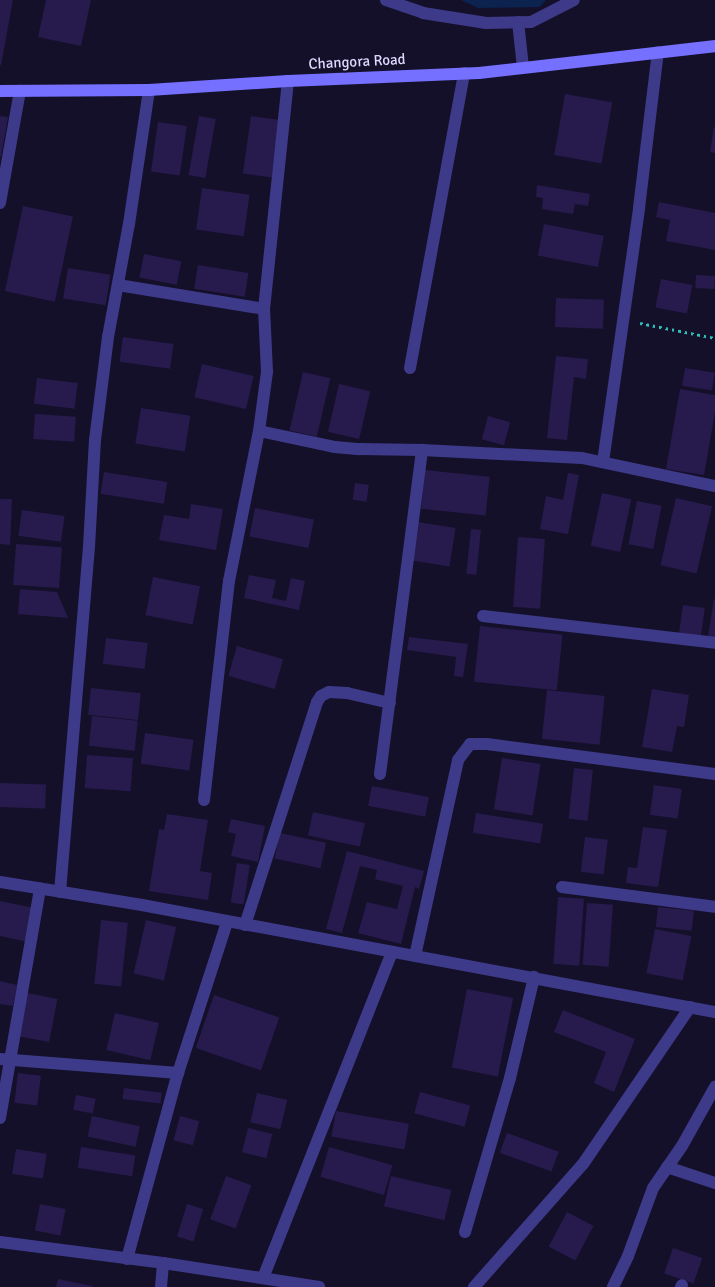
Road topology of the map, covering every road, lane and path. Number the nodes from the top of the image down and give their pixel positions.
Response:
1 (386, 0) edge
2 (574, 0) edge
3 (518, 22) junction
4 (715, 46) edge
5 (658, 52) junction
6 (522, 67) junction
7 (464, 73) junction
8 (288, 81) junction
9 (149, 90) junction
10 (0, 91) edge
11 (20, 91) junction
12 (0, 203) edge
13 (118, 285) junction
14 (264, 308) junction
15 (622, 320) junction
16 (715, 338) edge
17 (410, 368) dead end
18 (259, 431) junction
19 (422, 450) junction
20 (604, 462) junction
21 (715, 486) edge
22 (483, 616) dead end
23 (715, 643) edge
24 (390, 703) junction
25 (380, 774) dead end
26 (715, 774) edge
27 (204, 800) dead end
28 (0, 882) edge
29 (40, 888) junction
30 (562, 888) dead end
31 (60, 892) junction
32 (715, 907) edge
33 (227, 922) junction
34 (245, 925) junction
35 (392, 952) junction
36 (415, 956) junction
37 (534, 977) junction
38 (690, 1007) junction
39 (715, 1012) edge
40 (5, 1059) edge
41 (178, 1074) junction
42 (715, 1087) edge
43 (0, 1118) edge
44 (668, 1167) junction
45 (715, 1182) edge
46 (466, 1232) dead end
47 (0, 1242) edge
48 (127, 1259) junction
49 (163, 1263) junction
50 (263, 1278) junction
51 (161, 1287) edge
52 (319, 1287) edge
53 (474, 1287) edge
54 (613, 1287) edge

1 - 3 street
2 - 3 street
3 - 6 street
4 - 5 street, Changora Road
5 - 6 street, Changora Road
5 - 15 street
6 - 7 street, Changora Road
7 - 8 street, Changora Road
7 - 17 street
8 - 9 street, Changora Road
8 - 14 street
9 - 11 street, Changora Road
9 - 13 street
10 - 11 street, Changora Road
11 - 12 street
13 - 14 street
13 - 31 street
14 - 18 street
15 - 16 path
15 - 20 street
18 - 19 street
18 - 27 street
19 - 20 street
19 - 24 street
20 - 21 street
22 - 23 street
24 - 25 street
24 - 34 street
26 - 36 street
28 - 29 street
29 - 31 street
29 - 40 street
30 - 32 street
31 - 33 street
33 - 34 street
33 - 41 street
34 - 35 street
35 - 36 street
35 - 50 street
36 - 37 street
37 - 38 street
37 - 46 street
38 - 39 street
38 - 53 street
40 - 41 street
40 - 43 street
41 - 48 street
42 - 44 street
44 - 45 street
44 - 54 street
47 - 48 street
48 - 49 street
49 - 50 street
49 - 51 street
50 - 52 street

